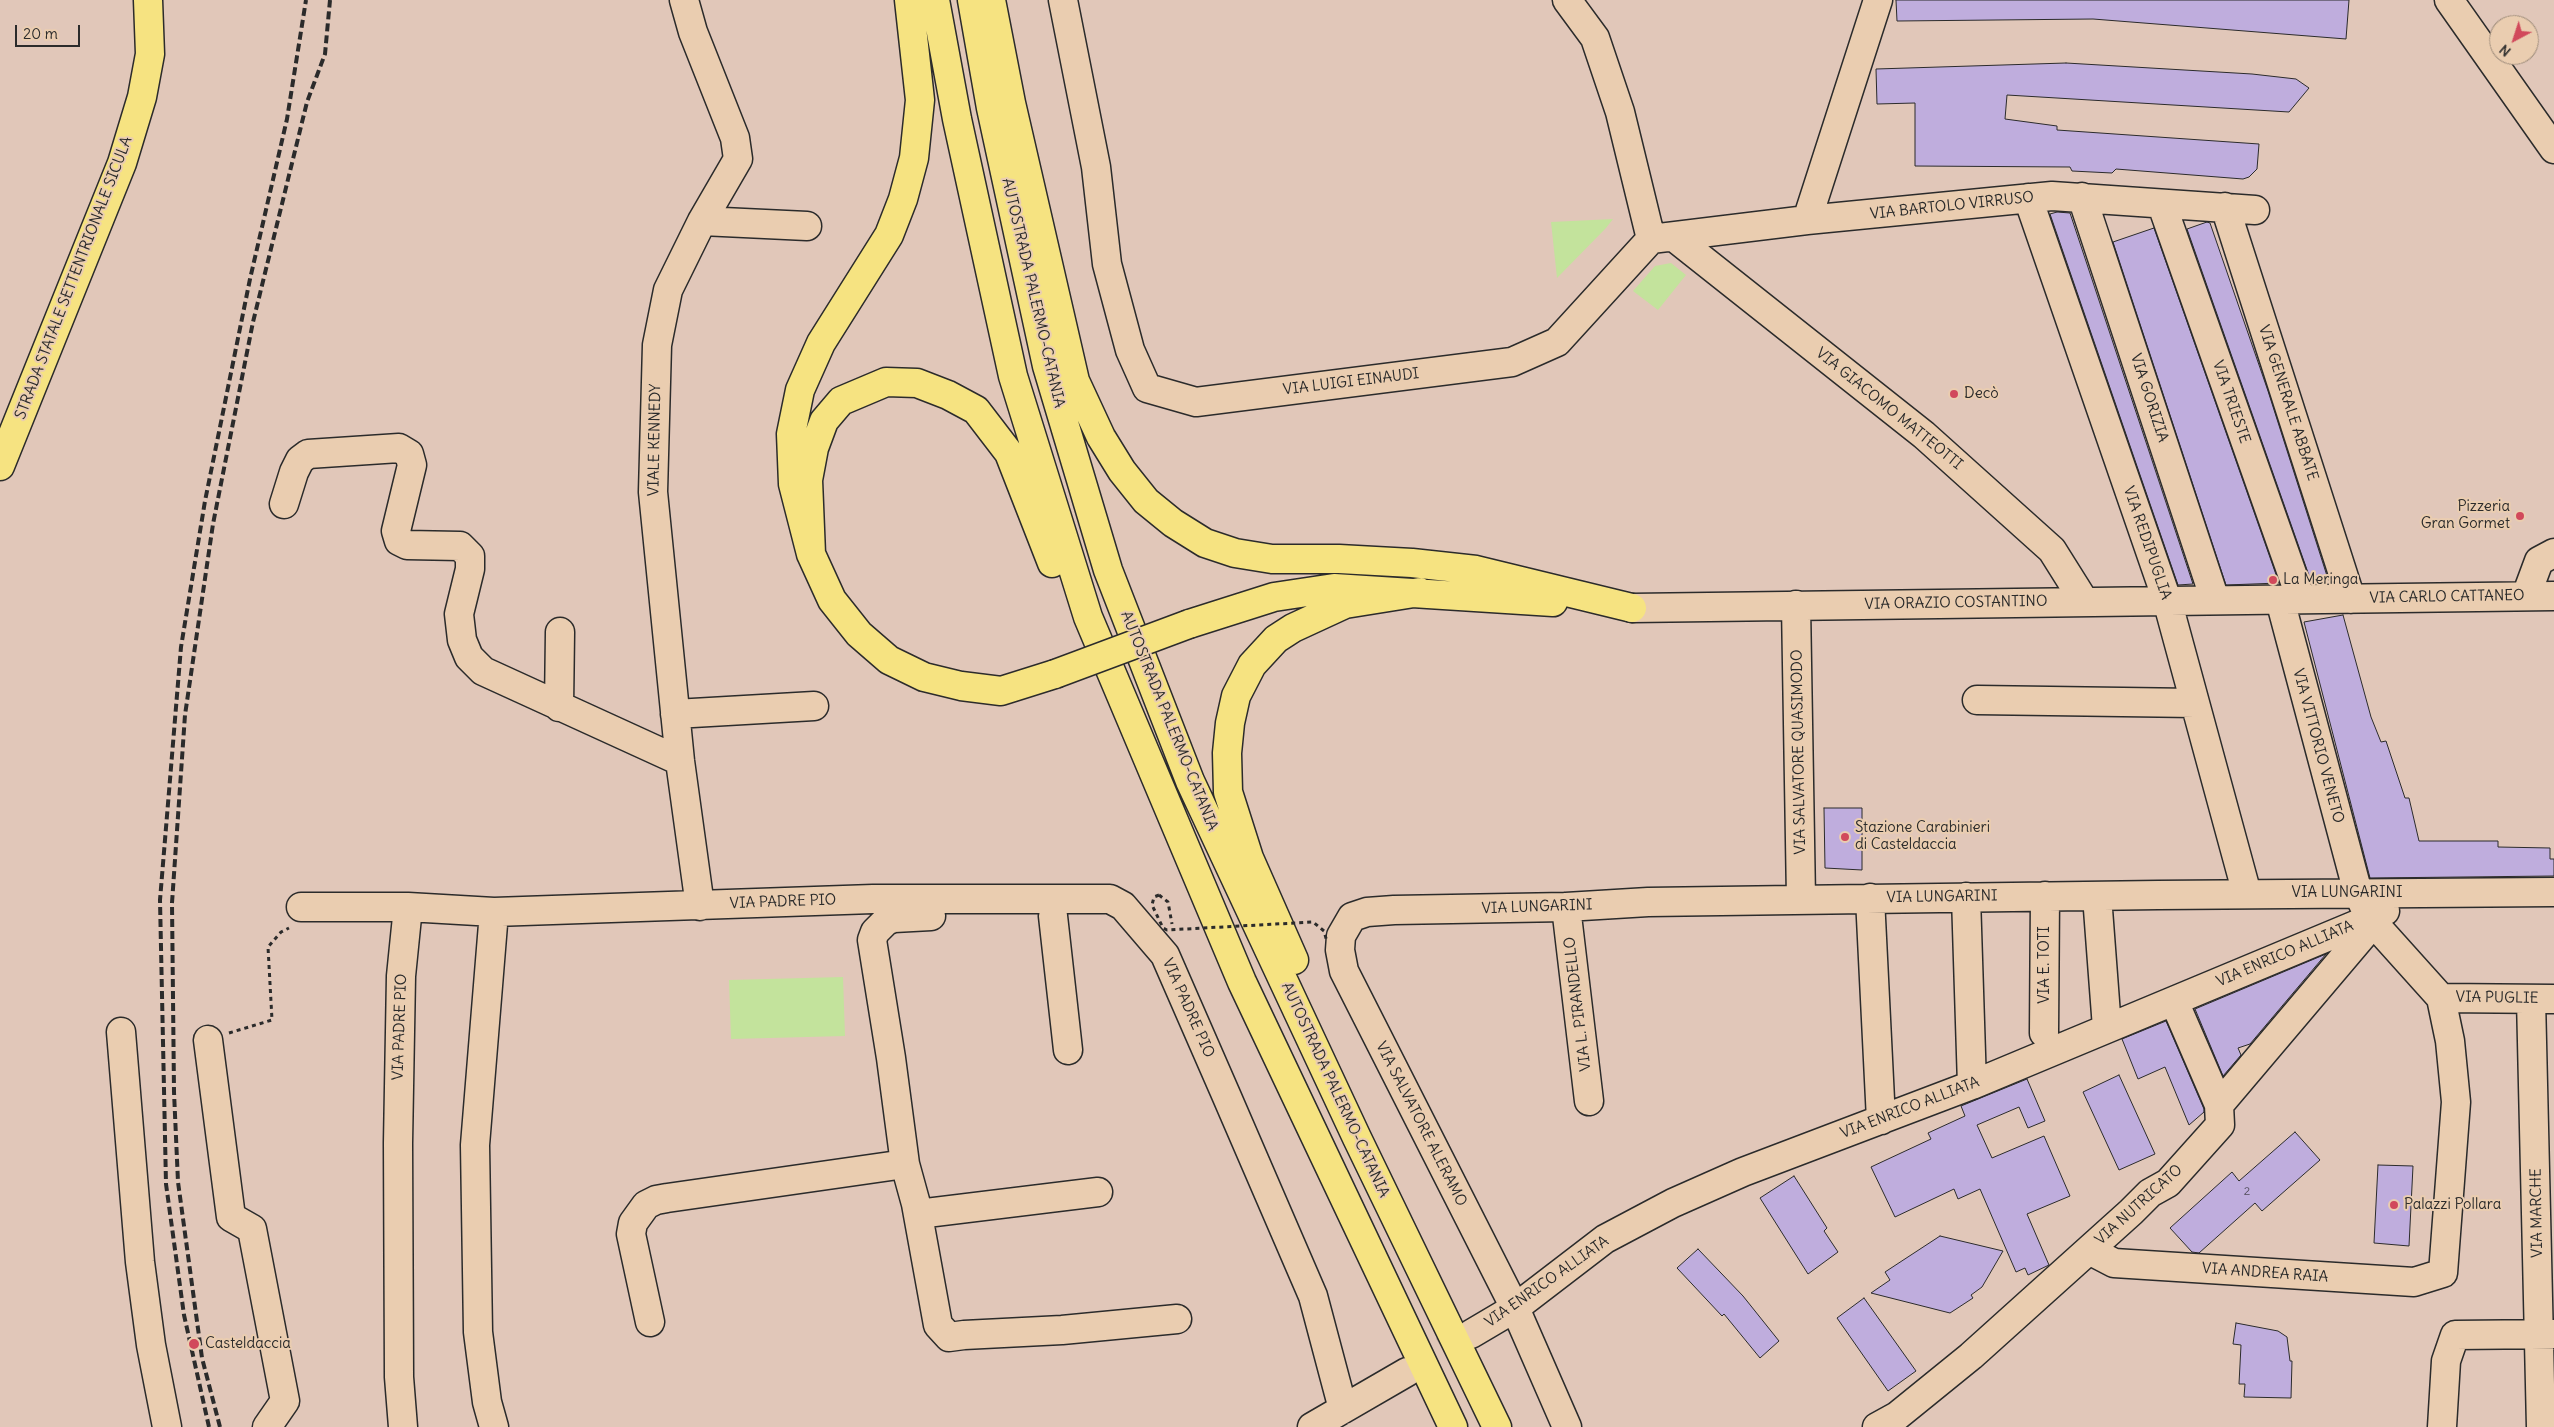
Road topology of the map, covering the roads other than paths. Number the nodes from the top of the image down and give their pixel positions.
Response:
1 (148, 0) edge
2 (684, 0) edge
3 (909, 0) edge
4 (935, 0) edge
5 (972, 0) edge
6 (991, 0) edge
7 (1063, 0) edge
8 (1567, 0) edge
9 (1878, 0) edge
10 (2449, 0) edge
11 (2554, 149) edge
12 (2082, 197) junction
13 (2028, 198) junction
14 (2162, 205) junction
15 (2225, 207) junction
16 (2255, 210) dead end
17 (1808, 220) junction
18 (702, 221) junction
19 (806, 226) dead end
20 (1662, 238) junction
21 (0, 466) edge
22 (284, 504) dead end
23 (2554, 553) edge
24 (811, 554) junction
25 (1420, 592) junction
26 (2526, 596) junction
27 (2554, 596) edge
28 (2351, 598) junction
29 (2290, 599) junction
30 (2168, 600) junction
31 (2216, 600) junction
32 (2084, 601) junction
33 (1796, 605) junction
34 (1632, 608) junction
35 (560, 632) dead end
36 (1977, 700) dead end
37 (2196, 703) junction
38 (814, 706) dead end
39 (559, 707) junction
40 (675, 714) junction
41 (680, 761) junction
42 (2416, 892) junction
43 (2554, 892) edge
44 (2358, 893) junction
45 (2247, 894) junction
46 (2045, 896) junction
47 (2097, 896) junction
48 (1966, 897) junction
49 (1870, 898) junction
50 (1802, 899) junction
51 (700, 906) junction
52 (1123, 906) junction
53 (301, 907) road end
54 (1566, 907) junction
55 (408, 908) junction
56 (494, 912) junction
57 (1053, 916) junction
58 (2370, 919) junction
59 (1334, 939) joint
60 (2441, 998) junction
61 (2543, 999) edge
62 (2174, 1001) junction
63 (2107, 1028) junction
64 (121, 1032) dead end
65 (2044, 1033) dead end
66 (208, 1040) road end
67 (1068, 1050) dead end
68 (1972, 1085) junction
69 (2535, 1099) edge
70 (1589, 1101) dead end
71 (2219, 1105) junction
72 (1881, 1120) junction
73 (1357, 1138) junction
74 (905, 1164) junction
75 (1098, 1192) dead end
76 (918, 1214) junction
77 (2089, 1250) junction
78 (1388, 1292) junction
79 (1515, 1308) junction
80 (1177, 1319) dead end
81 (650, 1322) dead end
82 (1472, 1334) tunnel mouth
83 (2547, 1334) edge
84 (1407, 1372) tunnel mouth
85 (1343, 1408) junction
86 (166, 1427) edge
87 (267, 1427) edge
88 (402, 1427) edge
89 (494, 1427) edge
90 (1312, 1427) edge
91 (1453, 1427) edge
92 (1497, 1427) edge
93 (1567, 1427) edge
94 (1878, 1427) edge
95 (2442, 1427) edge
96 (2541, 1427) edge

1 - 21 main road, STRADA STATALE SETTENTRIONALE SICULA
2 - 18 street, VIALE KENNEDY
3 - 24 main road
4 - 78 main road
5 - 73 main road, AUTOSTRADA PALERMO-CATANIA
6 - 34 main road
7 - 20 street, VIA LUIGI EINAUDI
8 - 20 street
9 - 17 street
10 - 11 street
12 - 13 street, VIA BARTOLO VIRRUSO
12 - 14 street, VIA BARTOLO VIRRUSO
12 - 31 street, VIA GORIZIA
13 - 17 street, VIA BARTOLO VIRRUSO
13 - 30 street, VIA REDIPUGLIA
14 - 15 street, VIA BARTOLO VIRRUSO
14 - 29 street, VIA TRIESTE
15 - 16 street, VIA BARTOLO VIRRUSO
15 - 28 street, VIA GENERALE ABBATE
17 - 20 street, VIA BARTOLO VIRRUSO
18 - 19 street
18 - 40 street, VIALE KENNEDY
20 - 32 street, VIA GIACOMO MATTEOTTI
22 - 39 street
23 - 26 street
24 - 25 main road, bridge
24 - 78 main road
25 - 34 main road
25 - 73 main road
26 - 27 street, VIA CARLO CATTANEO
26 - 28 street, VIA CARLO CATTANEO
28 - 29 street, VIA CARLO CATTANEO
29 - 31 street, VIA ORAZIO COSTANTINO
29 - 44 street, VIA VITTORIO VENETO
30 - 31 street, VIA ORAZIO COSTANTINO
30 - 32 street, VIA ORAZIO COSTANTINO
30 - 37 street, VIA REDIPUGLIA
32 - 33 street, VIA ORAZIO COSTANTINO
33 - 34 street, VIA ORAZIO COSTANTINO
33 - 50 street, VIA SALVATORE QUASIMODO
35 - 39 street
36 - 37 street
37 - 45 street, VIA REDIPUGLIA
38 - 40 street
39 - 41 street
40 - 41 street, VIALE KENNEDY
41 - 51 street, VIALE KENNEDY
42 - 43 street, VIA LUNGARINI
42 - 44 street, VIA LUNGARINI
42 - 58 street, VIA ENRICO ALLIATA
44 - 45 street, VIA LUNGARINI
44 - 58 street, VIA VITTORIO VENETO
45 - 47 street, VIA LUNGARINI
46 - 47 street, VIA LUNGARINI
46 - 48 street, VIA LUNGARINI
46 - 65 street, VIA E. TOTI
47 - 63 street
48 - 49 street, VIA LUNGARINI
48 - 68 street
49 - 50 street, VIA LUNGARINI
49 - 72 street
50 - 54 street, VIA LUNGARINI
51 - 52 street, VIA PADRE PIO
51 - 56 street, VIA PADRE PIO
52 - 57 street
52 - 85 street, VIA PADRE PIO
53 - 55 street
54 - 59 street, VIA LUNGARINI
54 - 70 street, VIA L. PIRANDELLO
55 - 56 street, VIA PADRE PIO
55 - 88 street, VIA PADRE PIO
56 - 89 street
57 - 67 street
57 - 74 street
58 - 60 street, VIA VITTORIO VENETO
58 - 62 street, VIA ENRICO ALLIATA
58 - 71 street
59 - 79 street, VIA SALVATORE ALERAMO
60 - 61 street, VIA PUGLIE
60 - 77 street, VIA ANDREA RAIA
61 - 69 street, VIA MARCHE
62 - 63 street, VIA ENRICO ALLIATA
62 - 71 street
63 - 68 street, VIA ENRICO ALLIATA
64 - 86 street
66 - 87 street
68 - 72 street, VIA ENRICO ALLIATA
69 - 83 street, VIA MARCHE
71 - 77 street, VIA NUTRICATO
72 - 79 street, VIA ENRICO ALLIATA
73 - 92 main road, AUTOSTRADA PALERMO-CATANIA
74 - 76 street
74 - 81 street
75 - 76 street
76 - 80 street
77 - 94 street, VIA NUTRICATO
78 - 91 main road
79 - 82 street, VIA ENRICO ALLIATA
79 - 93 street, VIA SALVATORE ALERAMO
83 - 95 street
83 - 96 street, VIA MARCHE
84 - 85 street
85 - 90 street

